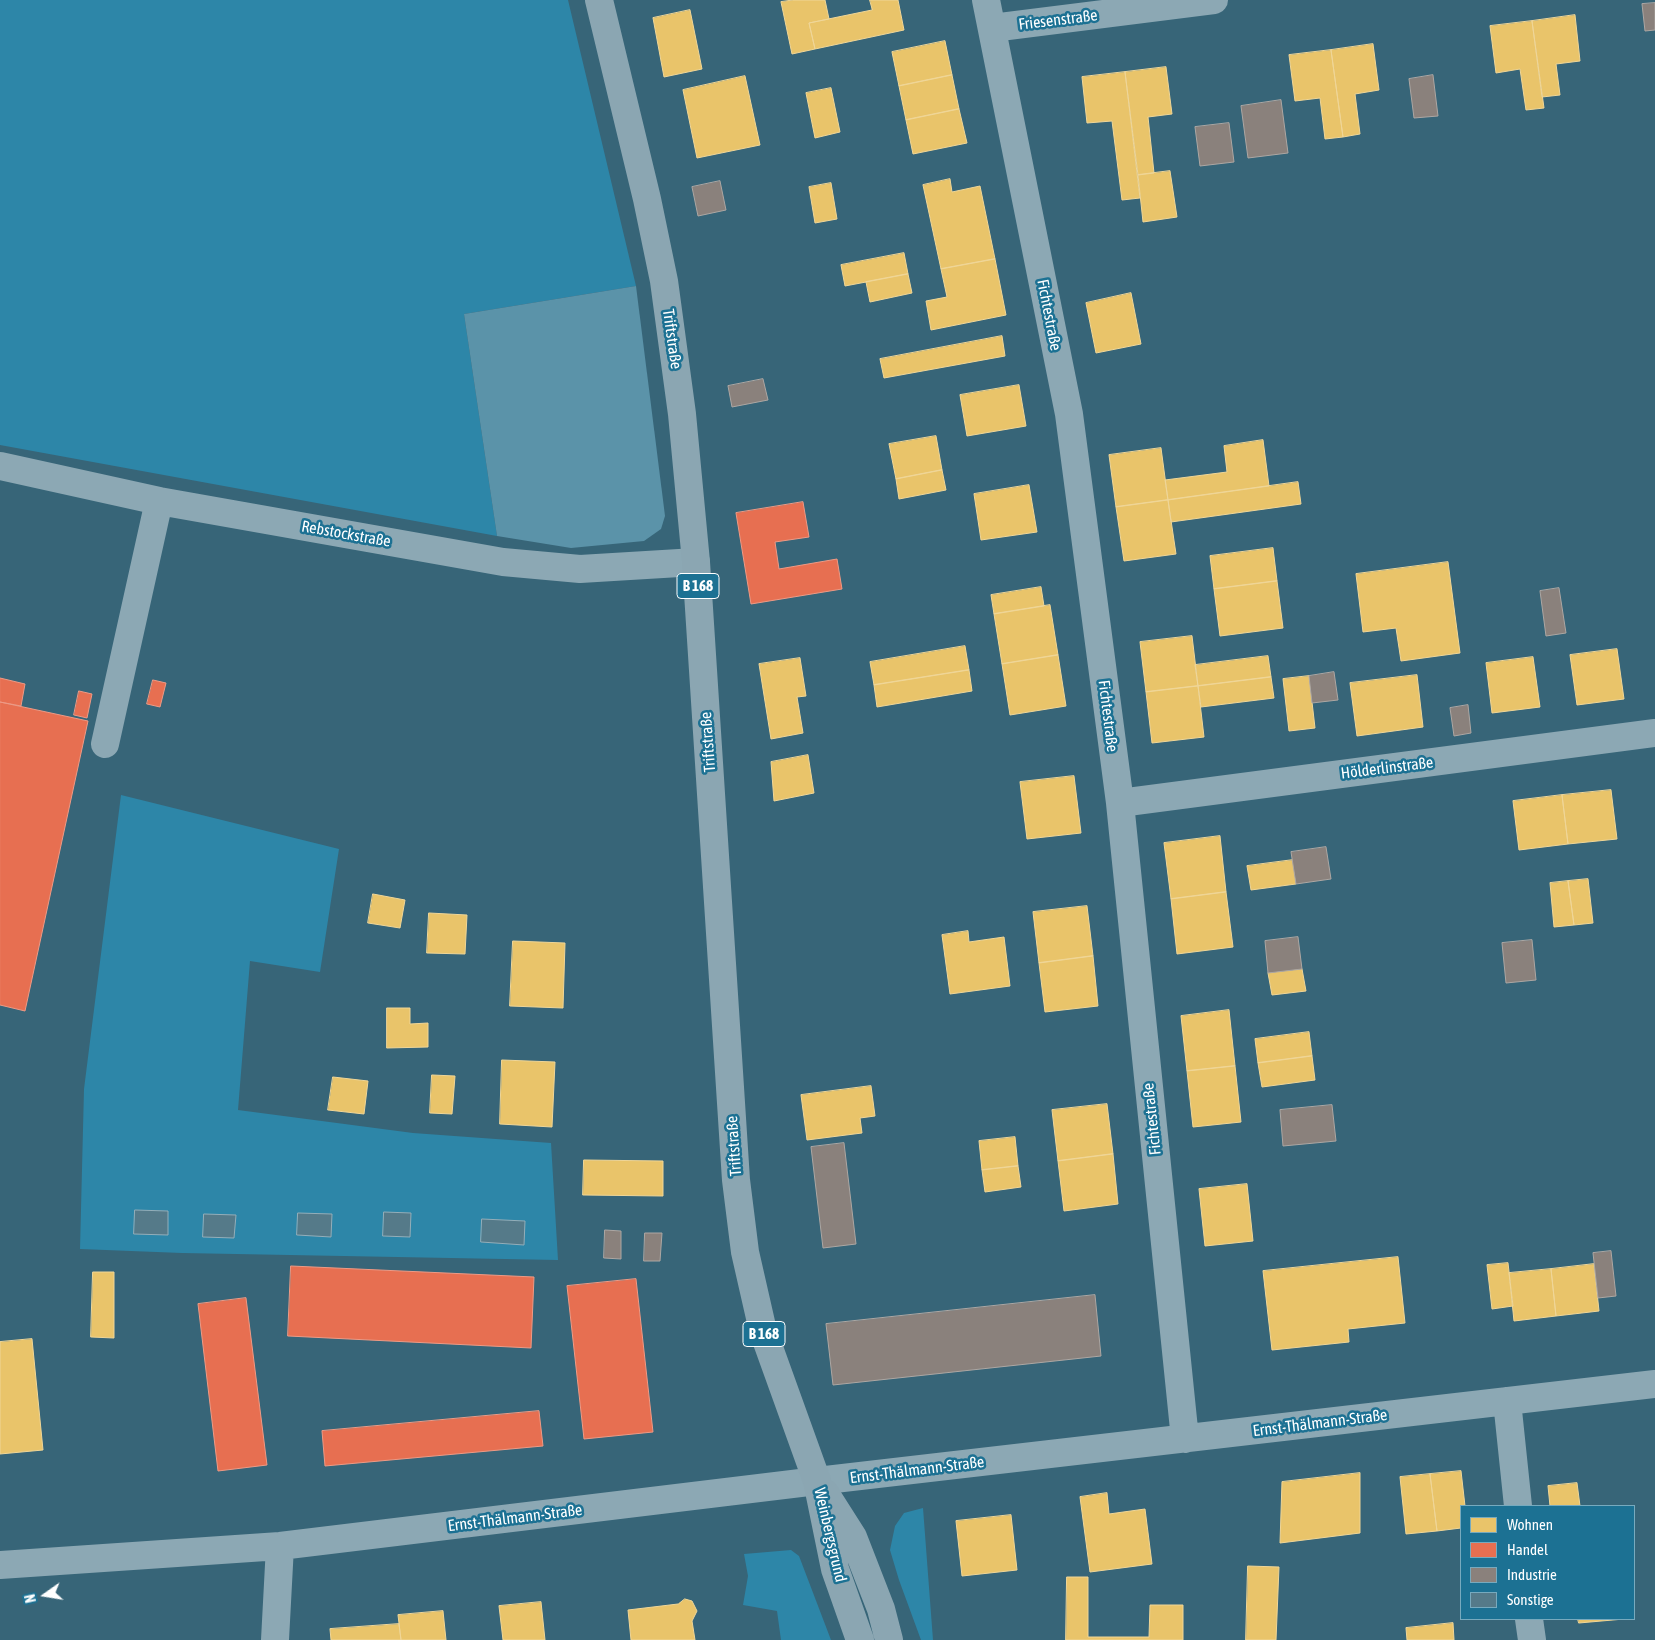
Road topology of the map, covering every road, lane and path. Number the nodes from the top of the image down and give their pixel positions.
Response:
1 (599, 0) edge
2 (986, 0) edge
3 (1214, 0) edge
4 (992, 28) junction
5 (0, 466) edge
6 (159, 501) junction
7 (696, 562) junction
8 (1655, 733) edge
9 (105, 744) dead end
10 (1120, 802) junction
11 (1655, 1384) edge
12 (1507, 1401) junction
13 (1185, 1439) junction
14 (817, 1481) junction
15 (1518, 1505) edge
16 (280, 1546) junction
17 (0, 1565) edge
18 (1530, 1620) edge
19 (275, 1640) edge
20 (860, 1640) edge
21 (889, 1640) edge
22 (1532, 1640) edge

1 - 7 main road, Triftstraße / B 168
2 - 4 street, Fichtestraße
3 - 4 street, Friesenstraße
4 - 10 street, Fichtestraße
5 - 6 street, Rebstockstraße
6 - 7 street, Rebstockstraße
6 - 9 street
7 - 14 main road, Triftstraße / B 168
8 - 10 street, Hölderlinstraße
10 - 13 street, Fichtestraße
11 - 12 street, Ernst-Thälmann-Straße
12 - 13 street, Ernst-Thälmann-Straße
12 - 15 street
13 - 14 street, Ernst-Thälmann-Straße
14 - 16 street, Ernst-Thälmann-Straße
14 - 20 main road, Weinbergsgrund / B 168
14 - 21 main road, Weinbergsgrund / B 168
16 - 17 street, Ernst-Thälmann-Straße
16 - 19 street
18 - 22 street

